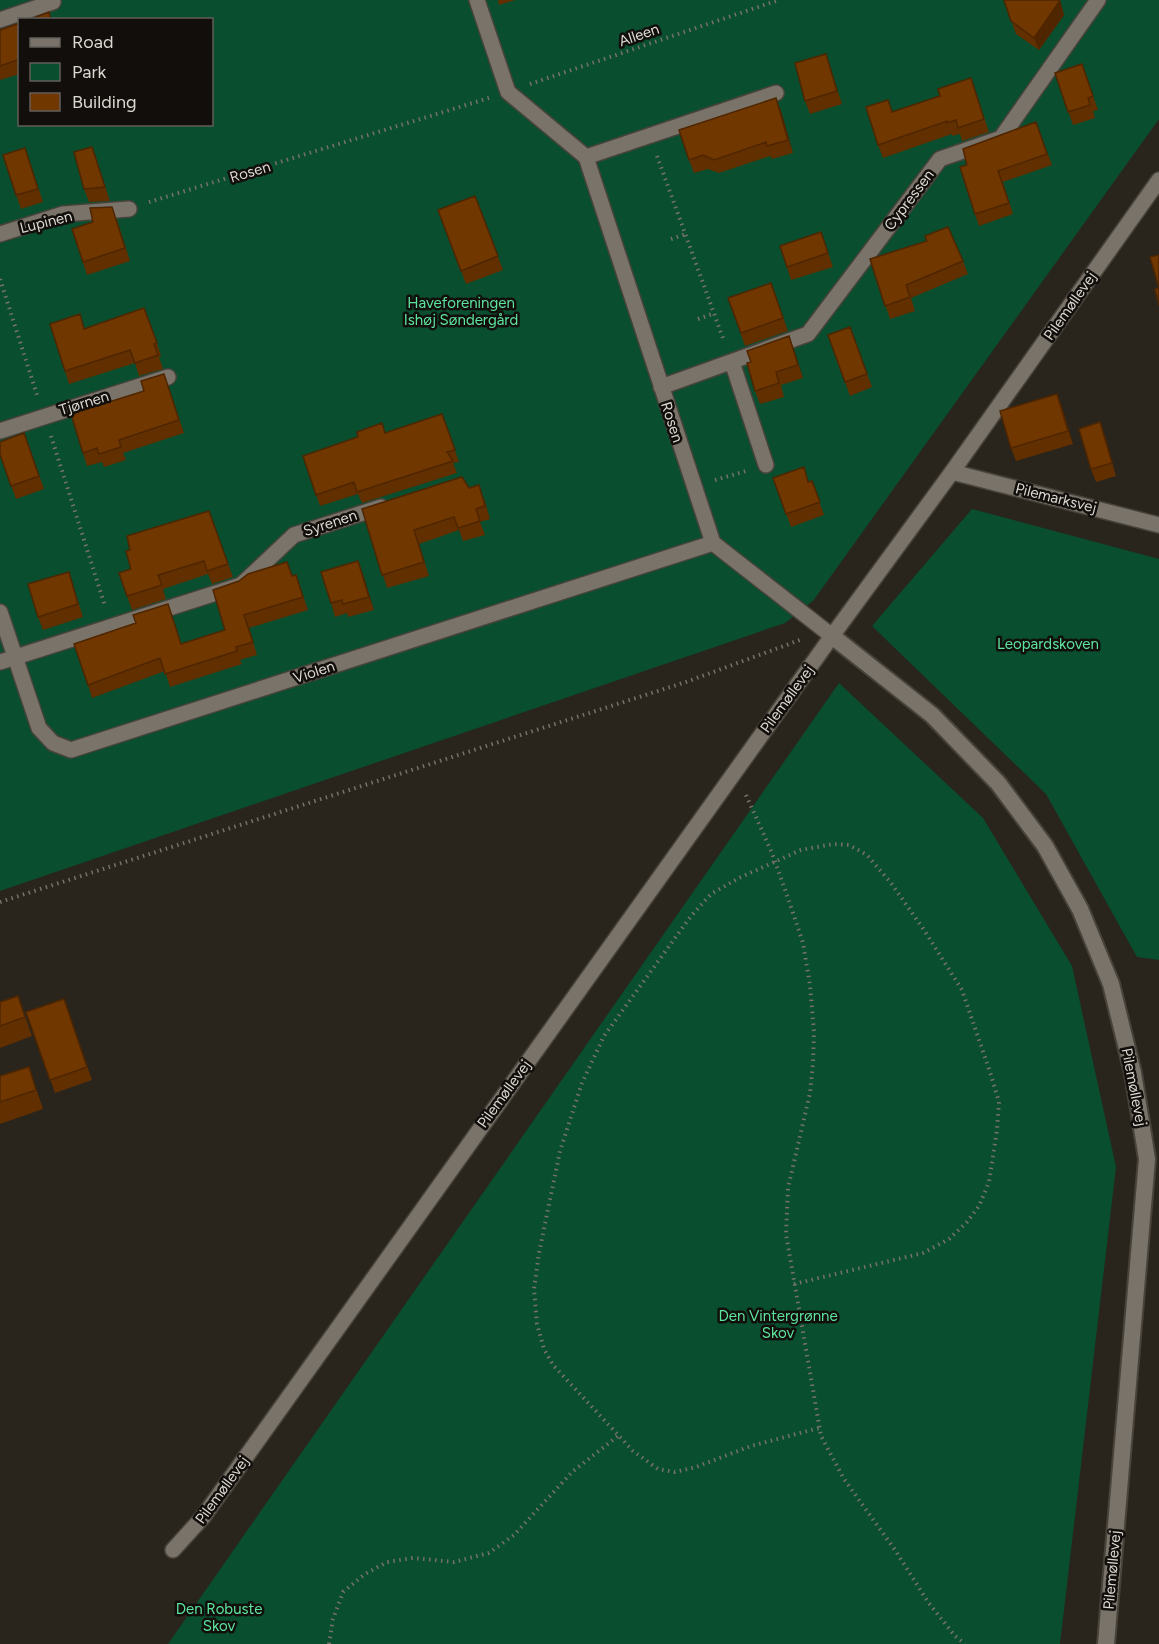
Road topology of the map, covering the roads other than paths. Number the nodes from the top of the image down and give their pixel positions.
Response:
1 (477, 0) edge
2 (1098, 0) edge
3 (53, 2) dead end
4 (0, 20) edge
5 (776, 93) dead end
6 (586, 158) junction
7 (1159, 180) edge
8 (129, 209) road end
9 (0, 234) edge
10 (732, 362) junction
11 (168, 377) edge
12 (661, 387) junction
13 (0, 431) edge
14 (766, 465) road end
15 (952, 472) junction
16 (393, 503) edge
17 (1159, 525) edge
18 (713, 543) junction
19 (0, 612) edge
20 (832, 636) junction
21 (7, 659) edge
22 (173, 1550) dead end
23 (1106, 1644) edge

1 - 6 lane
2 - 10 lane, Cypressen
3 - 4 lane
5 - 6 lane
6 - 12 lane, Rosen
7 - 15 lane, Pilemøllevej
8 - 9 lane, Lupinen
10 - 12 lane, Cypressen
10 - 14 lane
11 - 13 lane, Tjørnen
12 - 18 lane, Rosen
15 - 17 lane, Pilemarksvej
15 - 20 lane, Pilemøllevej
16 - 21 lane, Syrenen
18 - 20 lane
18 - 21 lane, Violen
19 - 21 lane, Violen
20 - 22 lane, Pilemøllevej
20 - 23 street, Pilemøllevej

